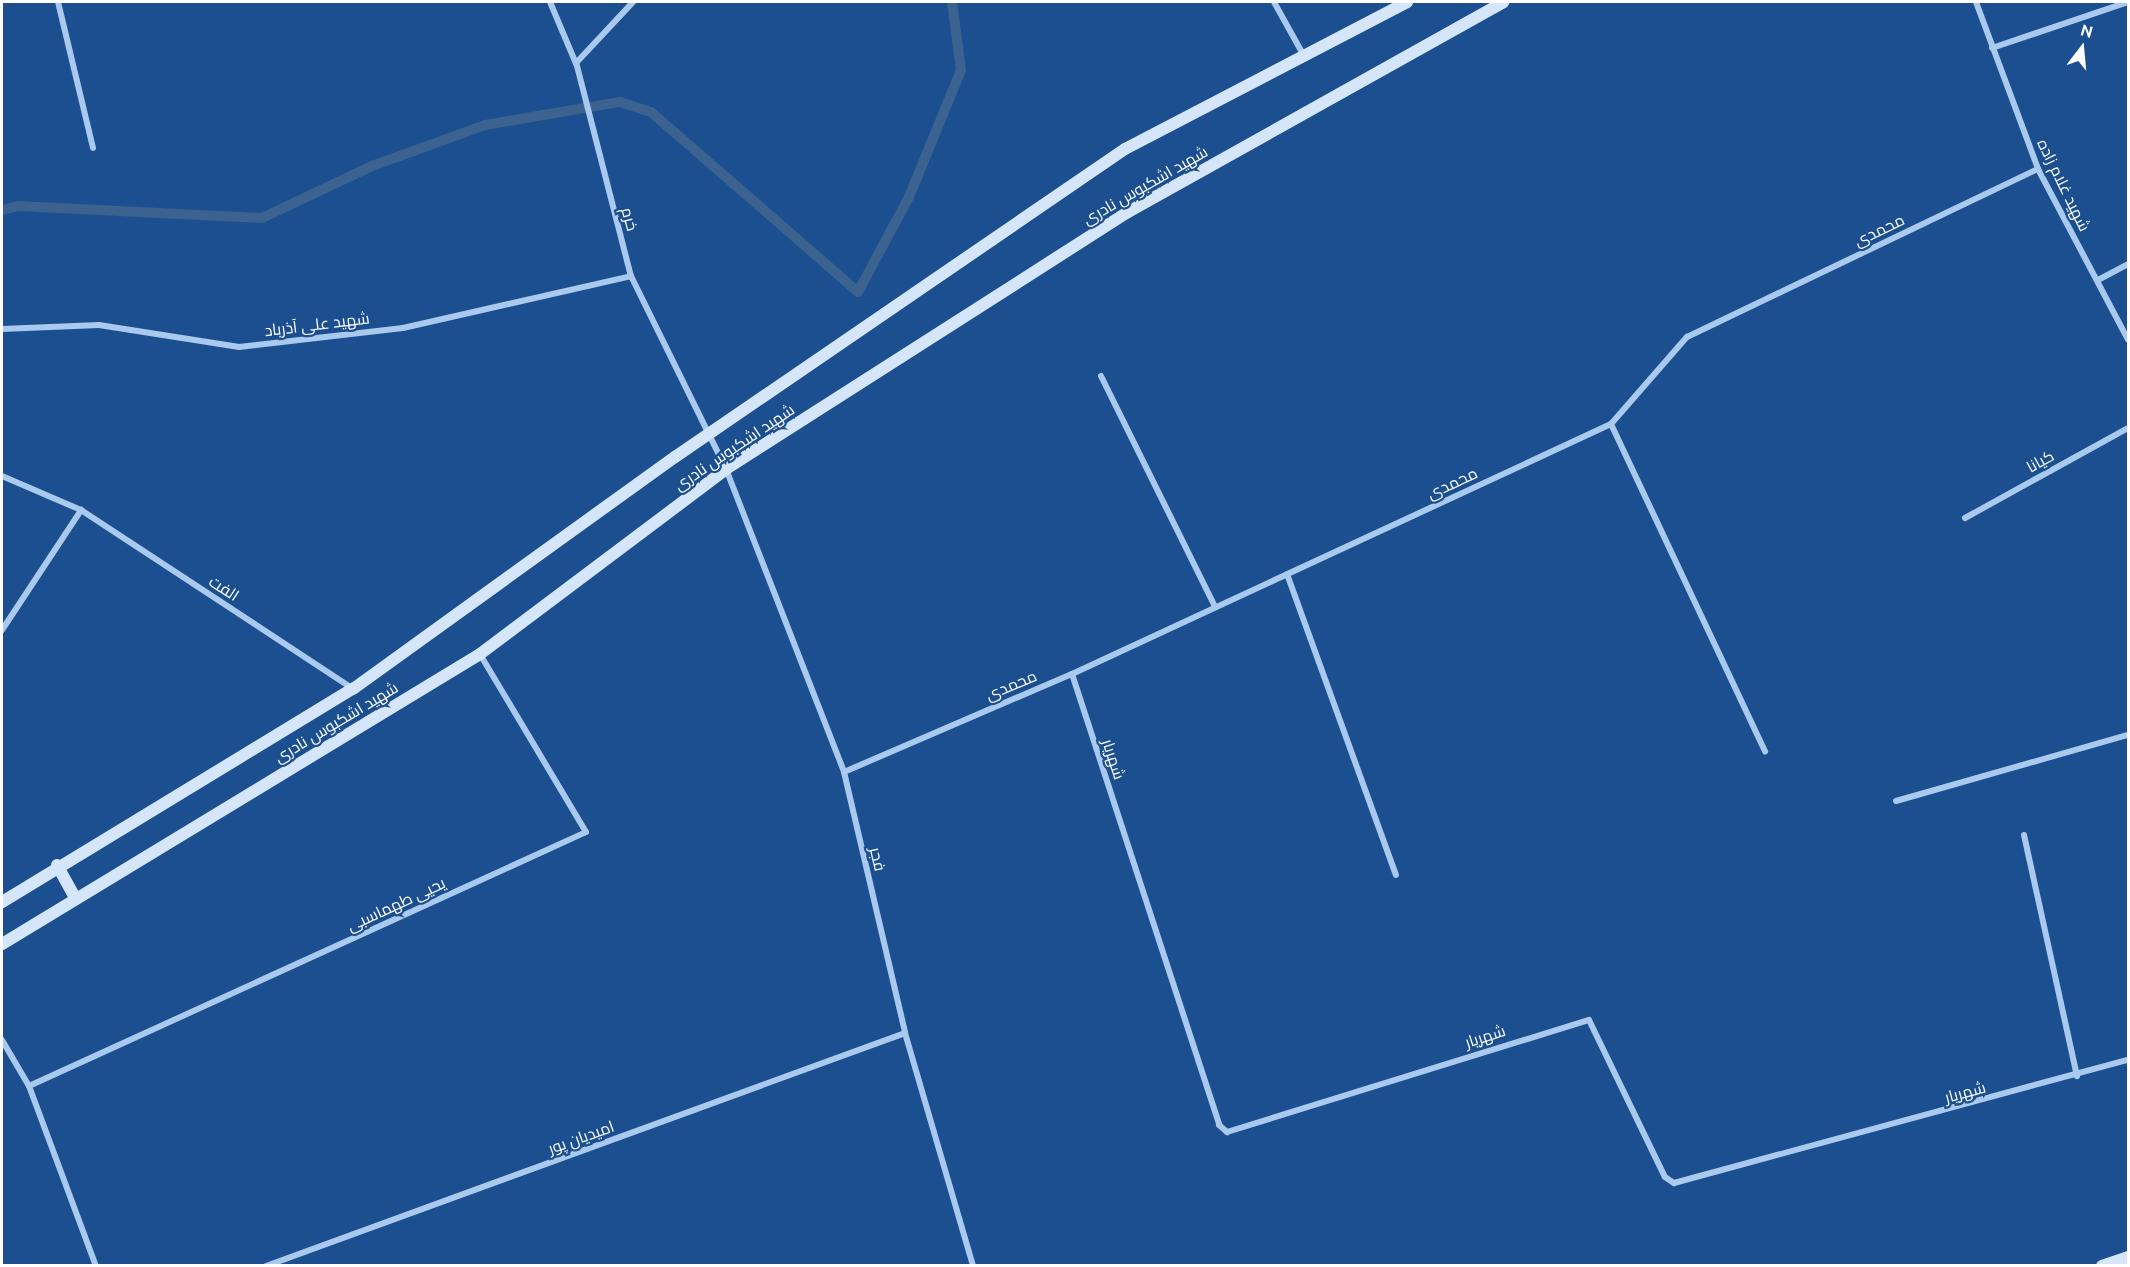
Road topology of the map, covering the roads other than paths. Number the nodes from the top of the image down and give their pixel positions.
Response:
1 (58, 2) edge
2 (550, 2) edge
3 (633, 2) edge
4 (1274, 2) edge
5 (1407, 2) edge
6 (1503, 2) edge
7 (1976, 2) edge
8 (2128, 2) edge
9 (1992, 48) junction
10 (1304, 56) junction
11 (576, 65) junction
12 (93, 148) dead end
13 (2037, 169) junction
14 (2128, 264) edge
15 (631, 276) junction
16 (2098, 280) junction
17 (2, 329) edge
18 (2128, 340) edge
19 (1101, 375) dead end
20 (1611, 424) junction
21 (2128, 428) edge
22 (706, 436) junction
23 (726, 469) junction
24 (2, 476) edge
25 (81, 510) junction
26 (1965, 518) dead end
27 (1287, 574) junction
28 (1215, 607) junction
29 (2, 630) edge
30 (480, 654) junction
31 (1072, 674) junction
32 (353, 688) junction
33 (2128, 735) edge
34 (1765, 752) dead end
35 (844, 772) junction
36 (1896, 801) dead end
37 (2025, 835) dead end
38 (57, 865) junction
39 (1396, 875) dead end
40 (75, 898) junction
41 (2, 902) edge
42 (2, 944) edge
43 (905, 1033) junction
44 (2, 1040) edge
45 (2128, 1060) edge
46 (2077, 1076) junction
47 (29, 1086) junction
48 (2128, 1257) edge
49 (96, 1266) edge
50 (266, 1266) edge
51 (973, 1266) edge
52 (2102, 1266) edge

1 - 12 street
2 - 11 street, خرم
3 - 11 street
4 - 10 street
5 - 10 street, شهید اشکبوس نادری
6 - 23 street, شهید اشکبوس نادری
7 - 9 street, شهید غلام زاده
8 - 9 street
9 - 13 street, شهید غلام زاده
10 - 22 street, شهید اشکبوس نادری
11 - 15 street, خرم
13 - 16 street, شهید غلام زاده
13 - 20 street, محمدی
14 - 16 street
15 - 17 street, شهید علی آذرباد
15 - 22 street, خرم
16 - 18 street, شهید غلام زاده
19 - 28 street
20 - 27 street, محمدی
20 - 34 street
21 - 26 street, کیانا
22 - 23 street, خرم
22 - 32 street, شهید اشکبوس نادری
23 - 30 street, شهید اشکبوس نادری
23 - 35 street, فجر
24 - 25 street, الفت
25 - 29 street
25 - 32 street, الفت
27 - 28 street, محمدی
27 - 39 street
28 - 31 street, محمدی
30 - 40 street, شهید اشکبوس نادری
30 - 47 street, یحیی طهماسبی
31 - 35 street, محمدی
31 - 46 street, شهریار
32 - 38 street, شهید اشکبوس نادری
33 - 36 street
35 - 43 street, فجر
37 - 46 street
38 - 40 street
38 - 41 street, شهید اشکبوس نادری
40 - 42 street, شهید اشکبوس نادری
43 - 50 street, امیدیان پور
43 - 51 street, فجر
44 - 47 street
45 - 46 street, شهریار
47 - 49 street
48 - 52 street

